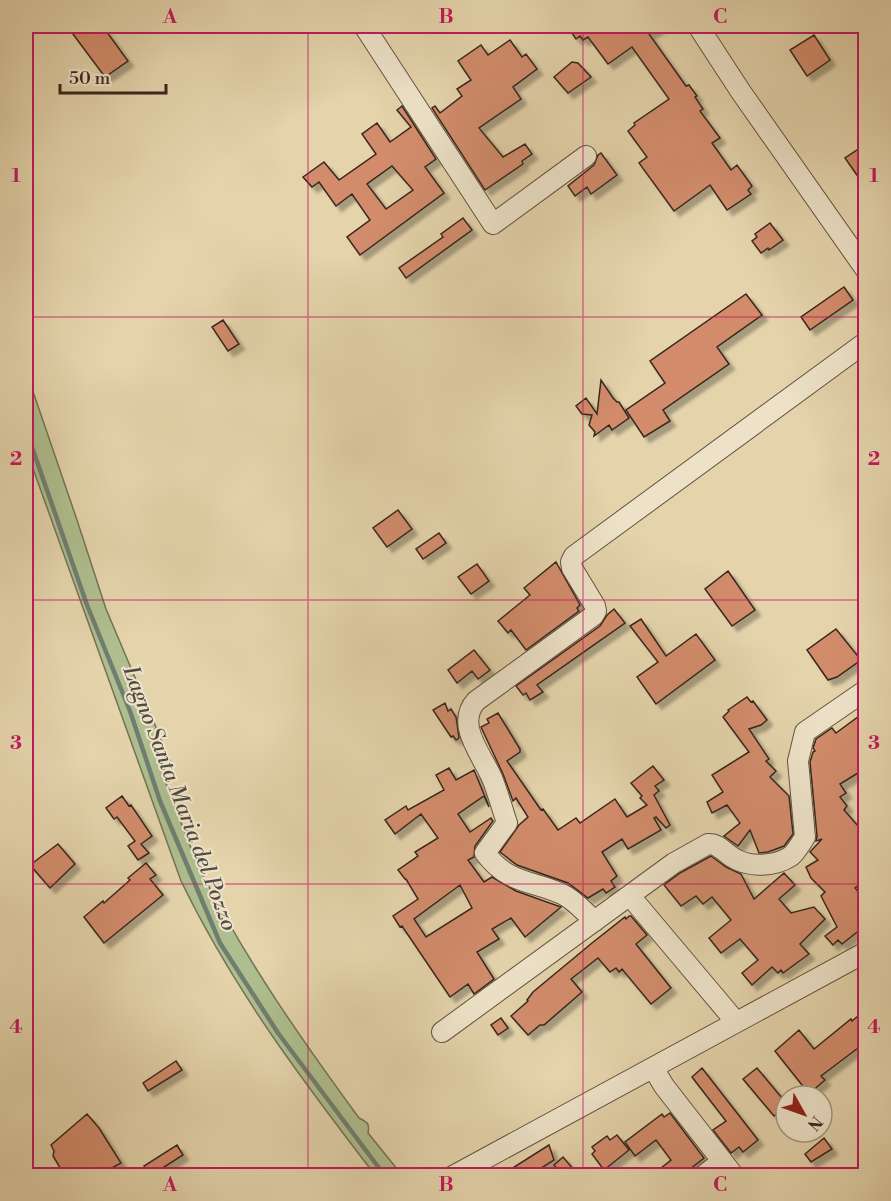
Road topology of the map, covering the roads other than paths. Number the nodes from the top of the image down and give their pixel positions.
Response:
1 (363, 26) edge
2 (698, 26) edge
3 (586, 156) dead end
4 (866, 270) edge
5 (866, 342) edge
6 (866, 690) edge
7 (630, 896) junction
8 (595, 921) junction
9 (866, 952) edge
10 (736, 1022) junction
11 (442, 1032) dead end
12 (656, 1066) junction
13 (728, 1168) edge
14 (453, 1176) edge
15 (703, 1176) edge

1 - 3 street
2 - 4 street
5 - 8 street
6 - 7 street
7 - 8 street
7 - 10 street
8 - 11 street
9 - 10 street
10 - 12 street
12 - 13 street
12 - 14 street
13 - 15 street

